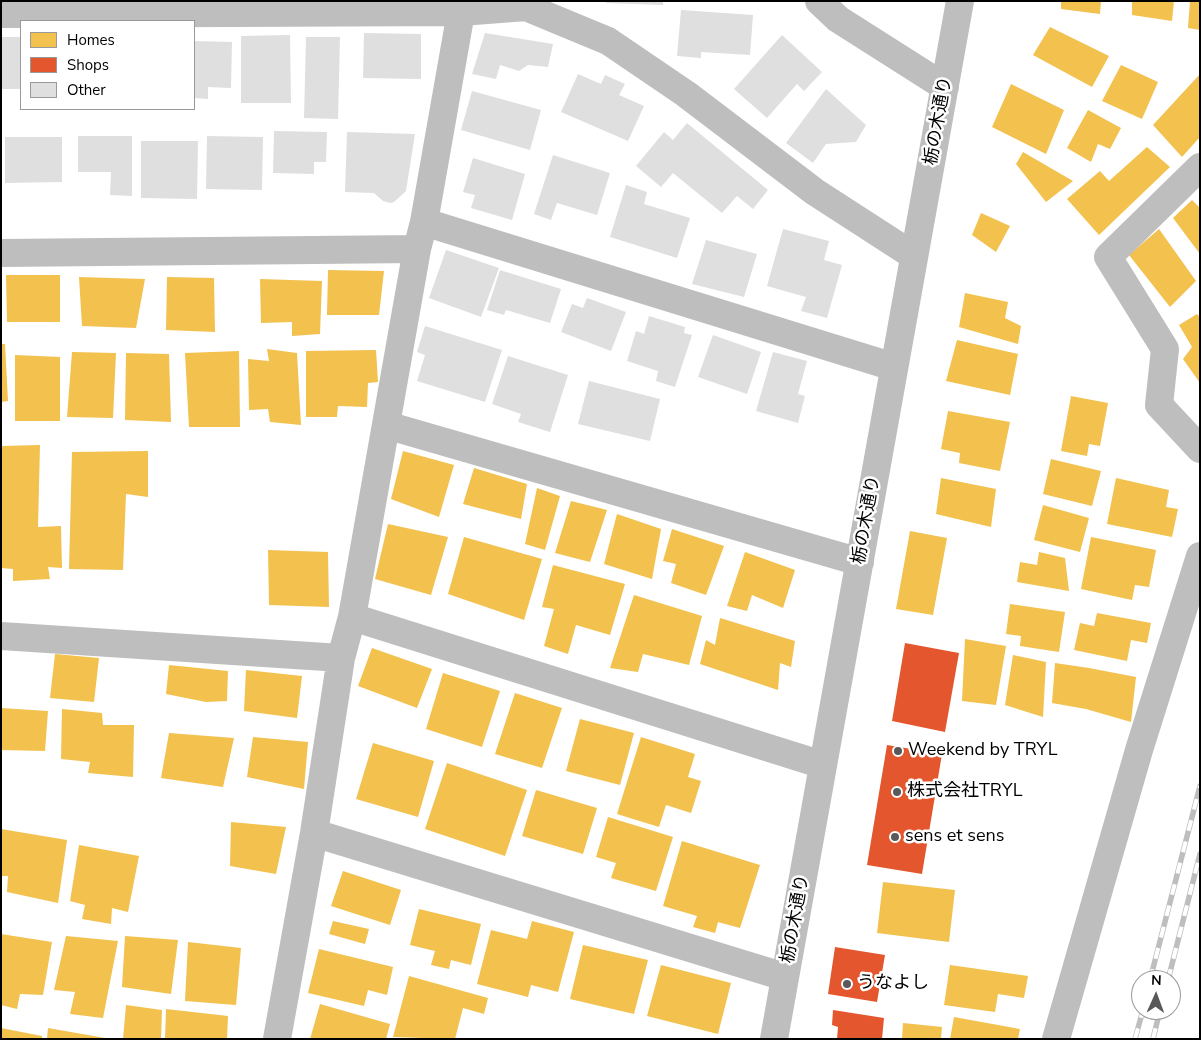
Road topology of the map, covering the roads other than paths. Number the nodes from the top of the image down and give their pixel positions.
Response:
1 (819, 1) edge
2 (960, 1) edge
3 (526, 4) edge
4 (461, 12) junction
5 (1, 14) edge
6 (945, 87) junction
7 (1200, 167) edge
8 (424, 222) junction
9 (417, 249) junction
10 (1, 253) edge
11 (914, 256) junction
12 (894, 368) junction
13 (386, 425) junction
14 (1200, 449) edge
15 (1200, 556) edge
16 (860, 562) junction
17 (352, 617) junction
18 (1, 636) edge
19 (341, 658) junction
20 (823, 764) junction
21 (314, 833) junction
22 (785, 977) junction
23 (277, 1039) edge
24 (774, 1039) edge
25 (1056, 1039) edge

1 - 6 street
2 - 6 street, 栃の木通り
3 - 4 street
3 - 11 street
4 - 5 street
4 - 8 street
6 - 11 street, 栃の木通り
7 - 14 street
8 - 9 street
8 - 12 street
9 - 10 street
9 - 13 street
11 - 12 street, 栃の木通り
12 - 16 street, 栃の木通り
13 - 16 street
13 - 17 street
15 - 25 street
16 - 20 street, 栃の木通り
17 - 19 street
17 - 20 street
18 - 19 street
19 - 21 street
20 - 22 street, 栃の木通り
21 - 22 street
21 - 23 street
22 - 24 street, 栃の木通り

